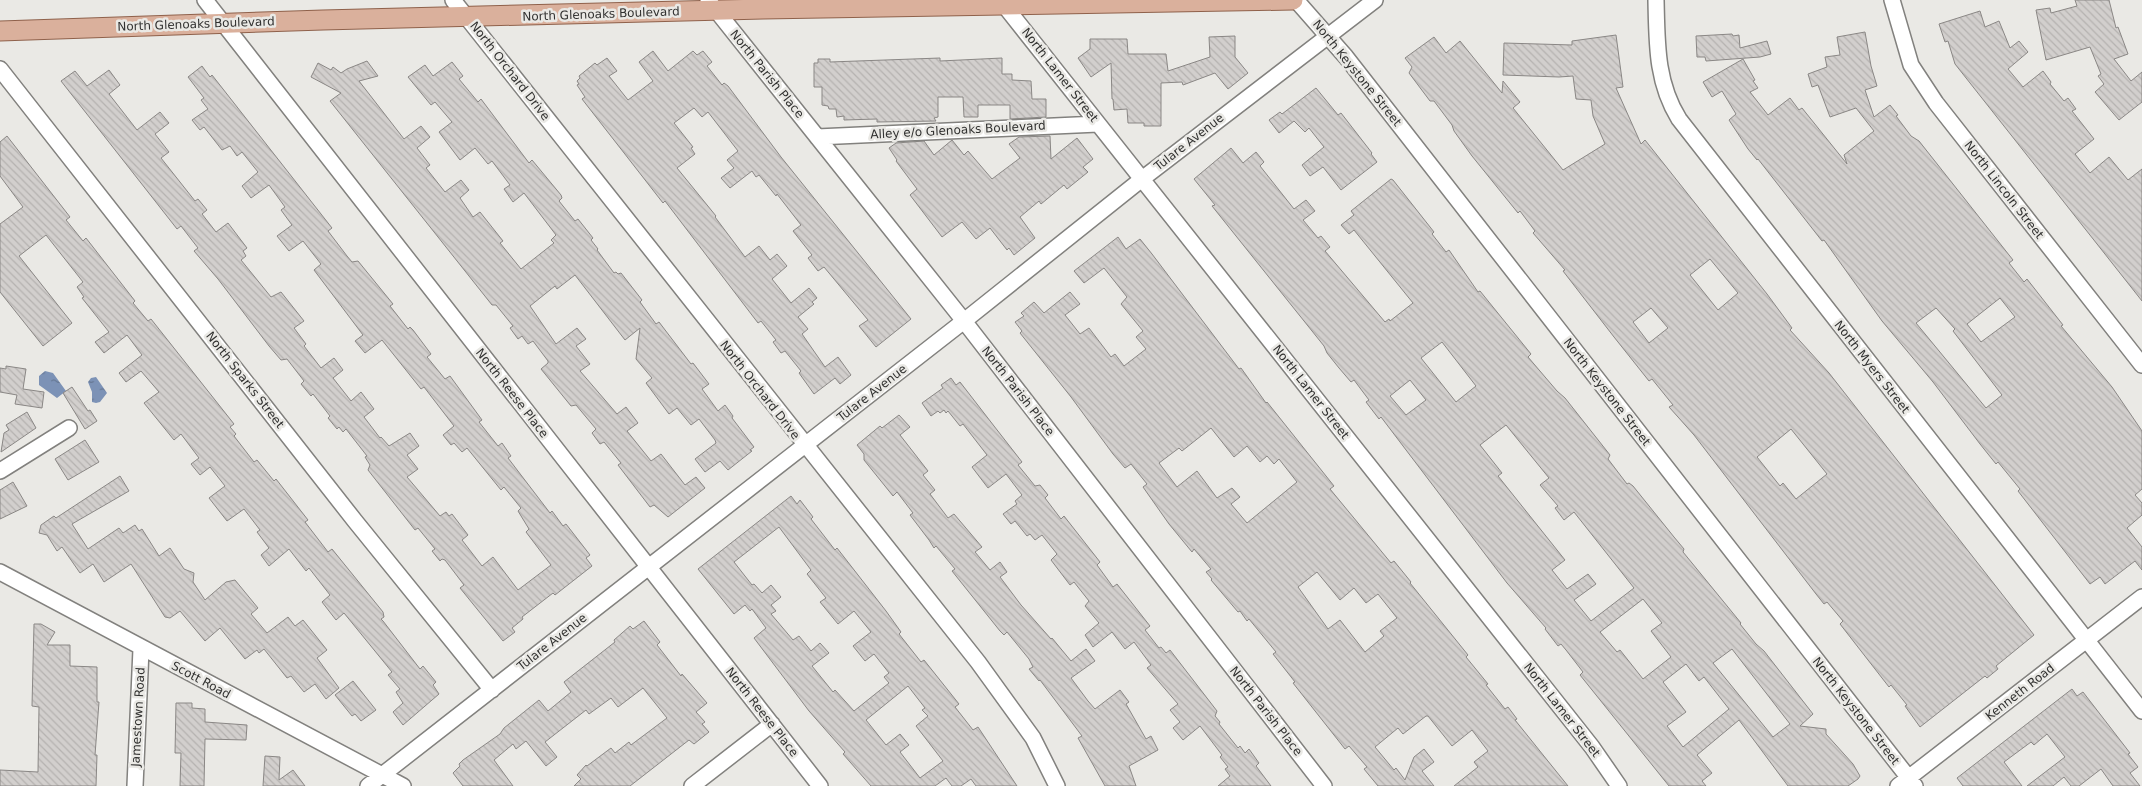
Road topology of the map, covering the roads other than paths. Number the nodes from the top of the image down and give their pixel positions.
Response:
1 (205, 0) edge
2 (453, 0) edge
3 (1294, 0) edge
4 (1375, 0) edge
5 (1656, 0) edge
6 (1892, 0) edge
7 (1002, 3) edge
8 (712, 5) edge
9 (467, 17) junction
10 (224, 23) junction
11 (0, 31) edge
12 (1328, 35) junction
13 (0, 68) edge
14 (1098, 124) junction
15 (817, 137) junction
16 (1142, 178) junction
17 (964, 321) junction
18 (2142, 365) edge
19 (70, 428) dead end
20 (804, 445) junction
21 (0, 471) edge
22 (648, 567) junction
23 (0, 572) edge
24 (2142, 597) edge
25 (2086, 640) junction
26 (141, 649) junction
27 (492, 690) junction
28 (2142, 711) edge
29 (772, 724) junction
30 (383, 775) junction
31 (1907, 783) edge
32 (135, 786) edge
33 (368, 786) edge
34 (403, 786) edge
35 (692, 786) edge
36 (820, 786) edge
37 (1057, 786) edge
38 (1324, 786) edge
39 (1620, 786) edge

1 - 10 street, North Reese Place
2 - 9 street, North Orchard Drive
3 - 7 main road, North Glenoaks Boulevard
3 - 12 street, North Keystone Street
4 - 12 street, Tulare Avenue
5 - 25 street, North Myers Street
6 - 18 street, North Lincoln Street
7 - 8 main road, North Glenoaks Boulevard
7 - 14 street, North Lamer Street
8 - 9 main road, North Glenoaks Boulevard
8 - 15 street, North Parish Place
9 - 10 main road, North Glenoaks Boulevard
9 - 20 street, North Orchard Drive
10 - 11 main road, North Glenoaks Boulevard
10 - 22 street, North Reese Place
12 - 16 street, Tulare Avenue
12 - 31 street, North Keystone Street
13 - 27 street, North Sparks Street
14 - 15 street, Alley e/o Glenoaks Boulevard
14 - 16 street, North Lamer Street
15 - 17 street, North Parish Place
16 - 17 street, Tulare Avenue
16 - 39 street, North Lamer Street
17 - 20 street, Tulare Avenue
17 - 38 street, North Parish Place
19 - 21 street
20 - 22 street, Tulare Avenue
20 - 37 street, North Orchard Drive
22 - 27 street, Tulare Avenue
22 - 29 street, North Reese Place
23 - 26 street, Scott Road
24 - 25 street, Kenneth Road
25 - 28 street, North Myers Street
25 - 31 street, Kenneth Road
26 - 30 street, Scott Road
26 - 32 street, Jamestown Road
27 - 30 street, Tulare Avenue
29 - 35 street
29 - 36 street, North Reese Place
30 - 33 street, Tulare Avenue
30 - 34 street, Scott Road

